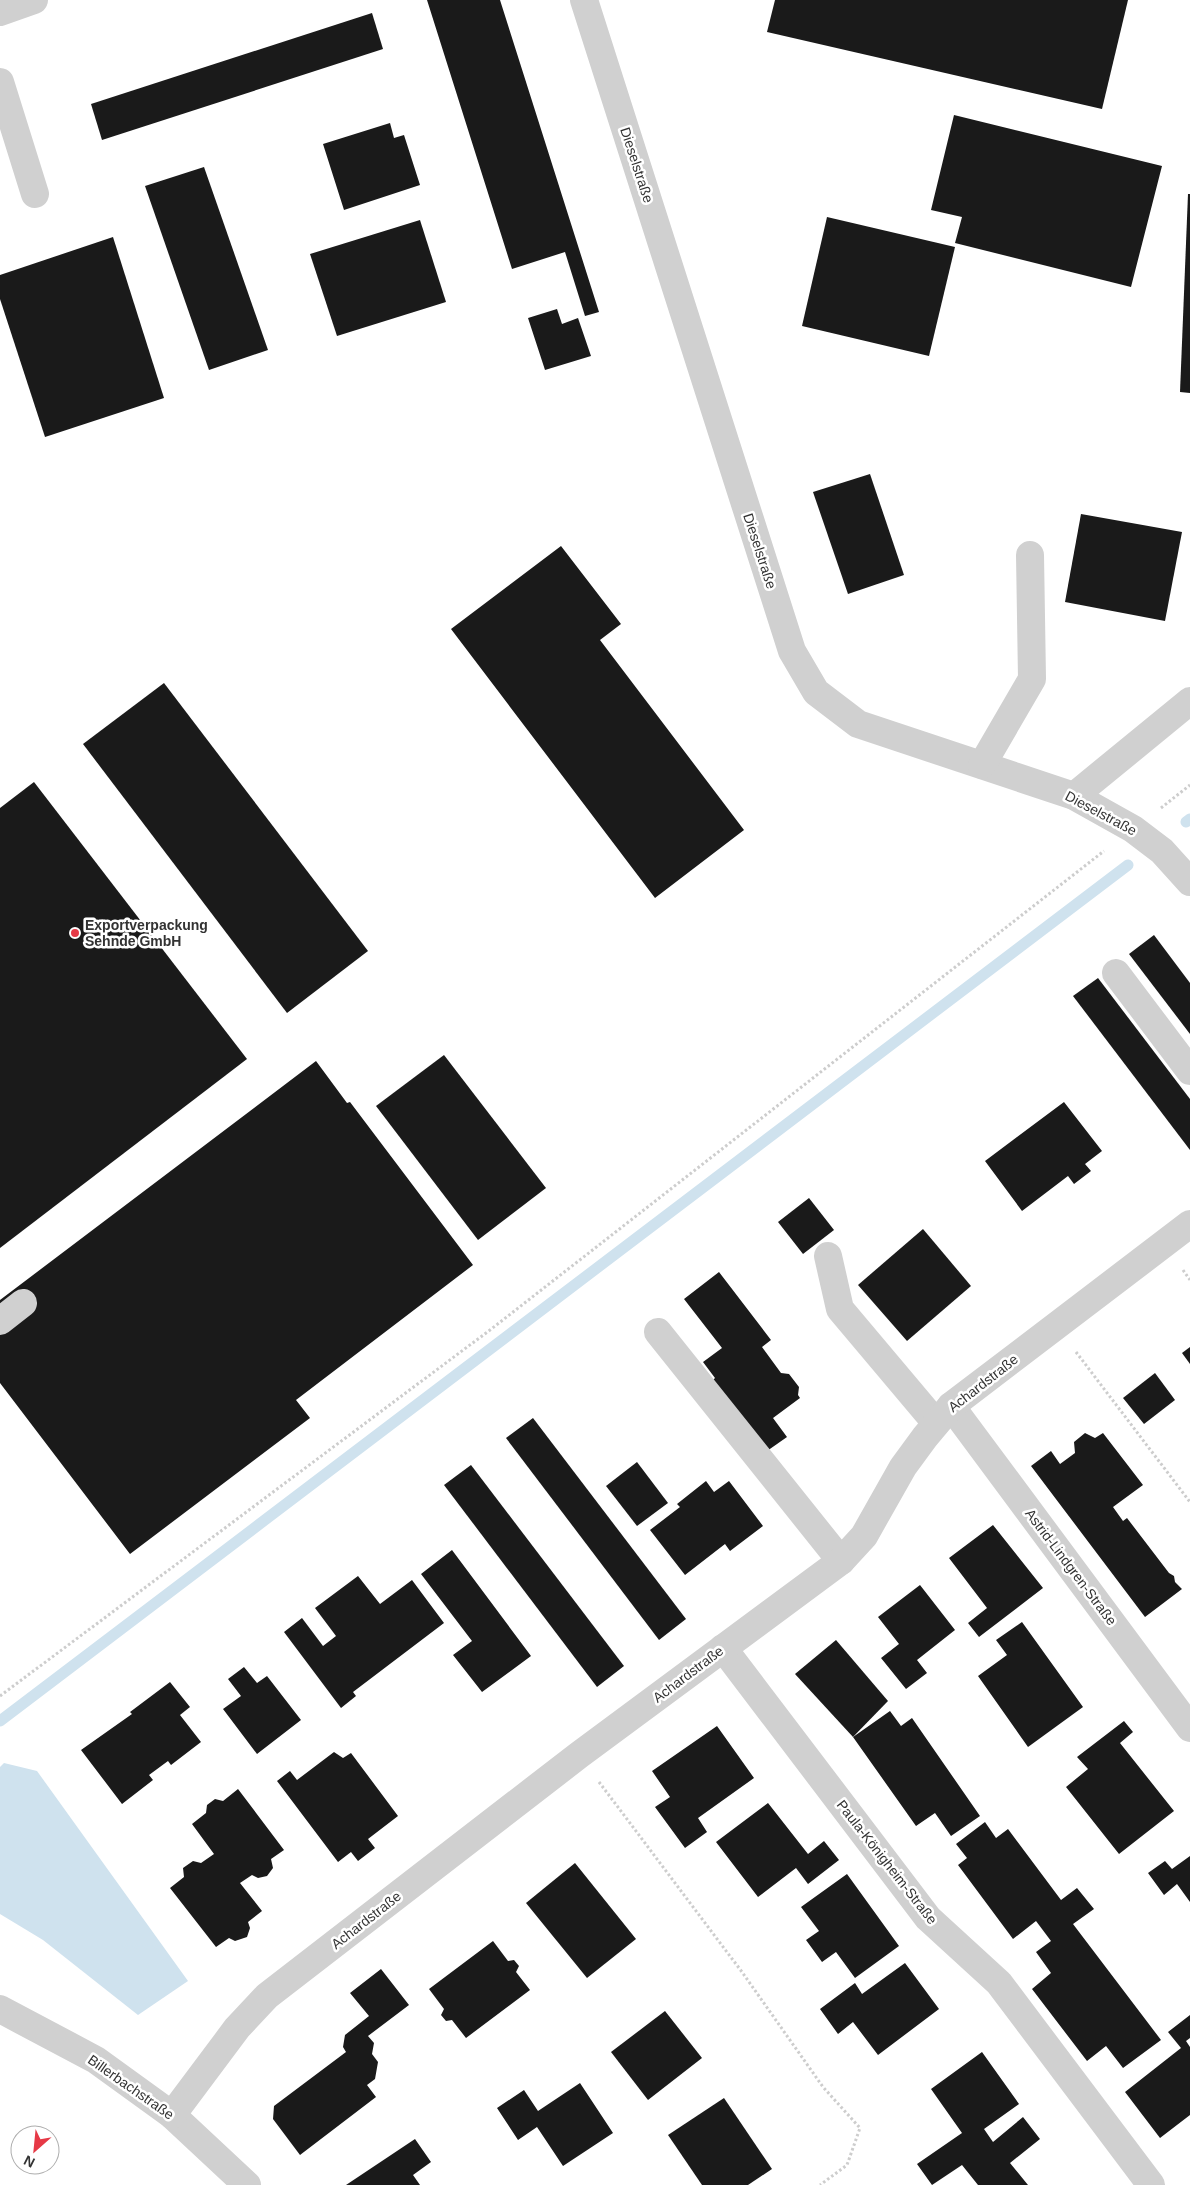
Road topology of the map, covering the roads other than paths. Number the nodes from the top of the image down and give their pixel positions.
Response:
1 (34, 0) edge
2 (584, 0) edge
3 (0, 12) edge
4 (0, 82) edge
5 (35, 194) dead end
6 (1030, 555) dead end
7 (1190, 702) edge
8 (982, 765) junction
9 (1074, 796) junction
10 (1190, 882) edge
11 (1116, 973) dead end
12 (1190, 1071) edge
13 (1190, 1224) edge
14 (828, 1256) dead end
15 (23, 1303) dead end
16 (0, 1321) edge
17 (658, 1332) dead end
18 (944, 1414) junction
19 (841, 1561) junction
20 (723, 1648) junction
21 (1190, 1728) edge
22 (0, 2009) edge
23 (172, 2115) junction
24 (247, 2185) edge
25 (1151, 2185) edge

1 - 3 street
2 - 8 street, Dieselstraße
4 - 5 street
6 - 8 street
7 - 9 street
8 - 9 street, Dieselstraße
9 - 10 street, Dieselstraße
11 - 12 street
13 - 18 street, Achardstraße
14 - 18 street, Astrid-Lindgren-Straße
15 - 16 street
17 - 19 street
18 - 19 street, Achardstraße
18 - 21 street, Astrid-Lindgren-Straße
19 - 20 street, Achardstraße
20 - 23 street, Achardstraße
20 - 25 street, Paula-Königheim-Straße
22 - 23 street, Billerbachstraße
23 - 24 street, Billerbachstraße

